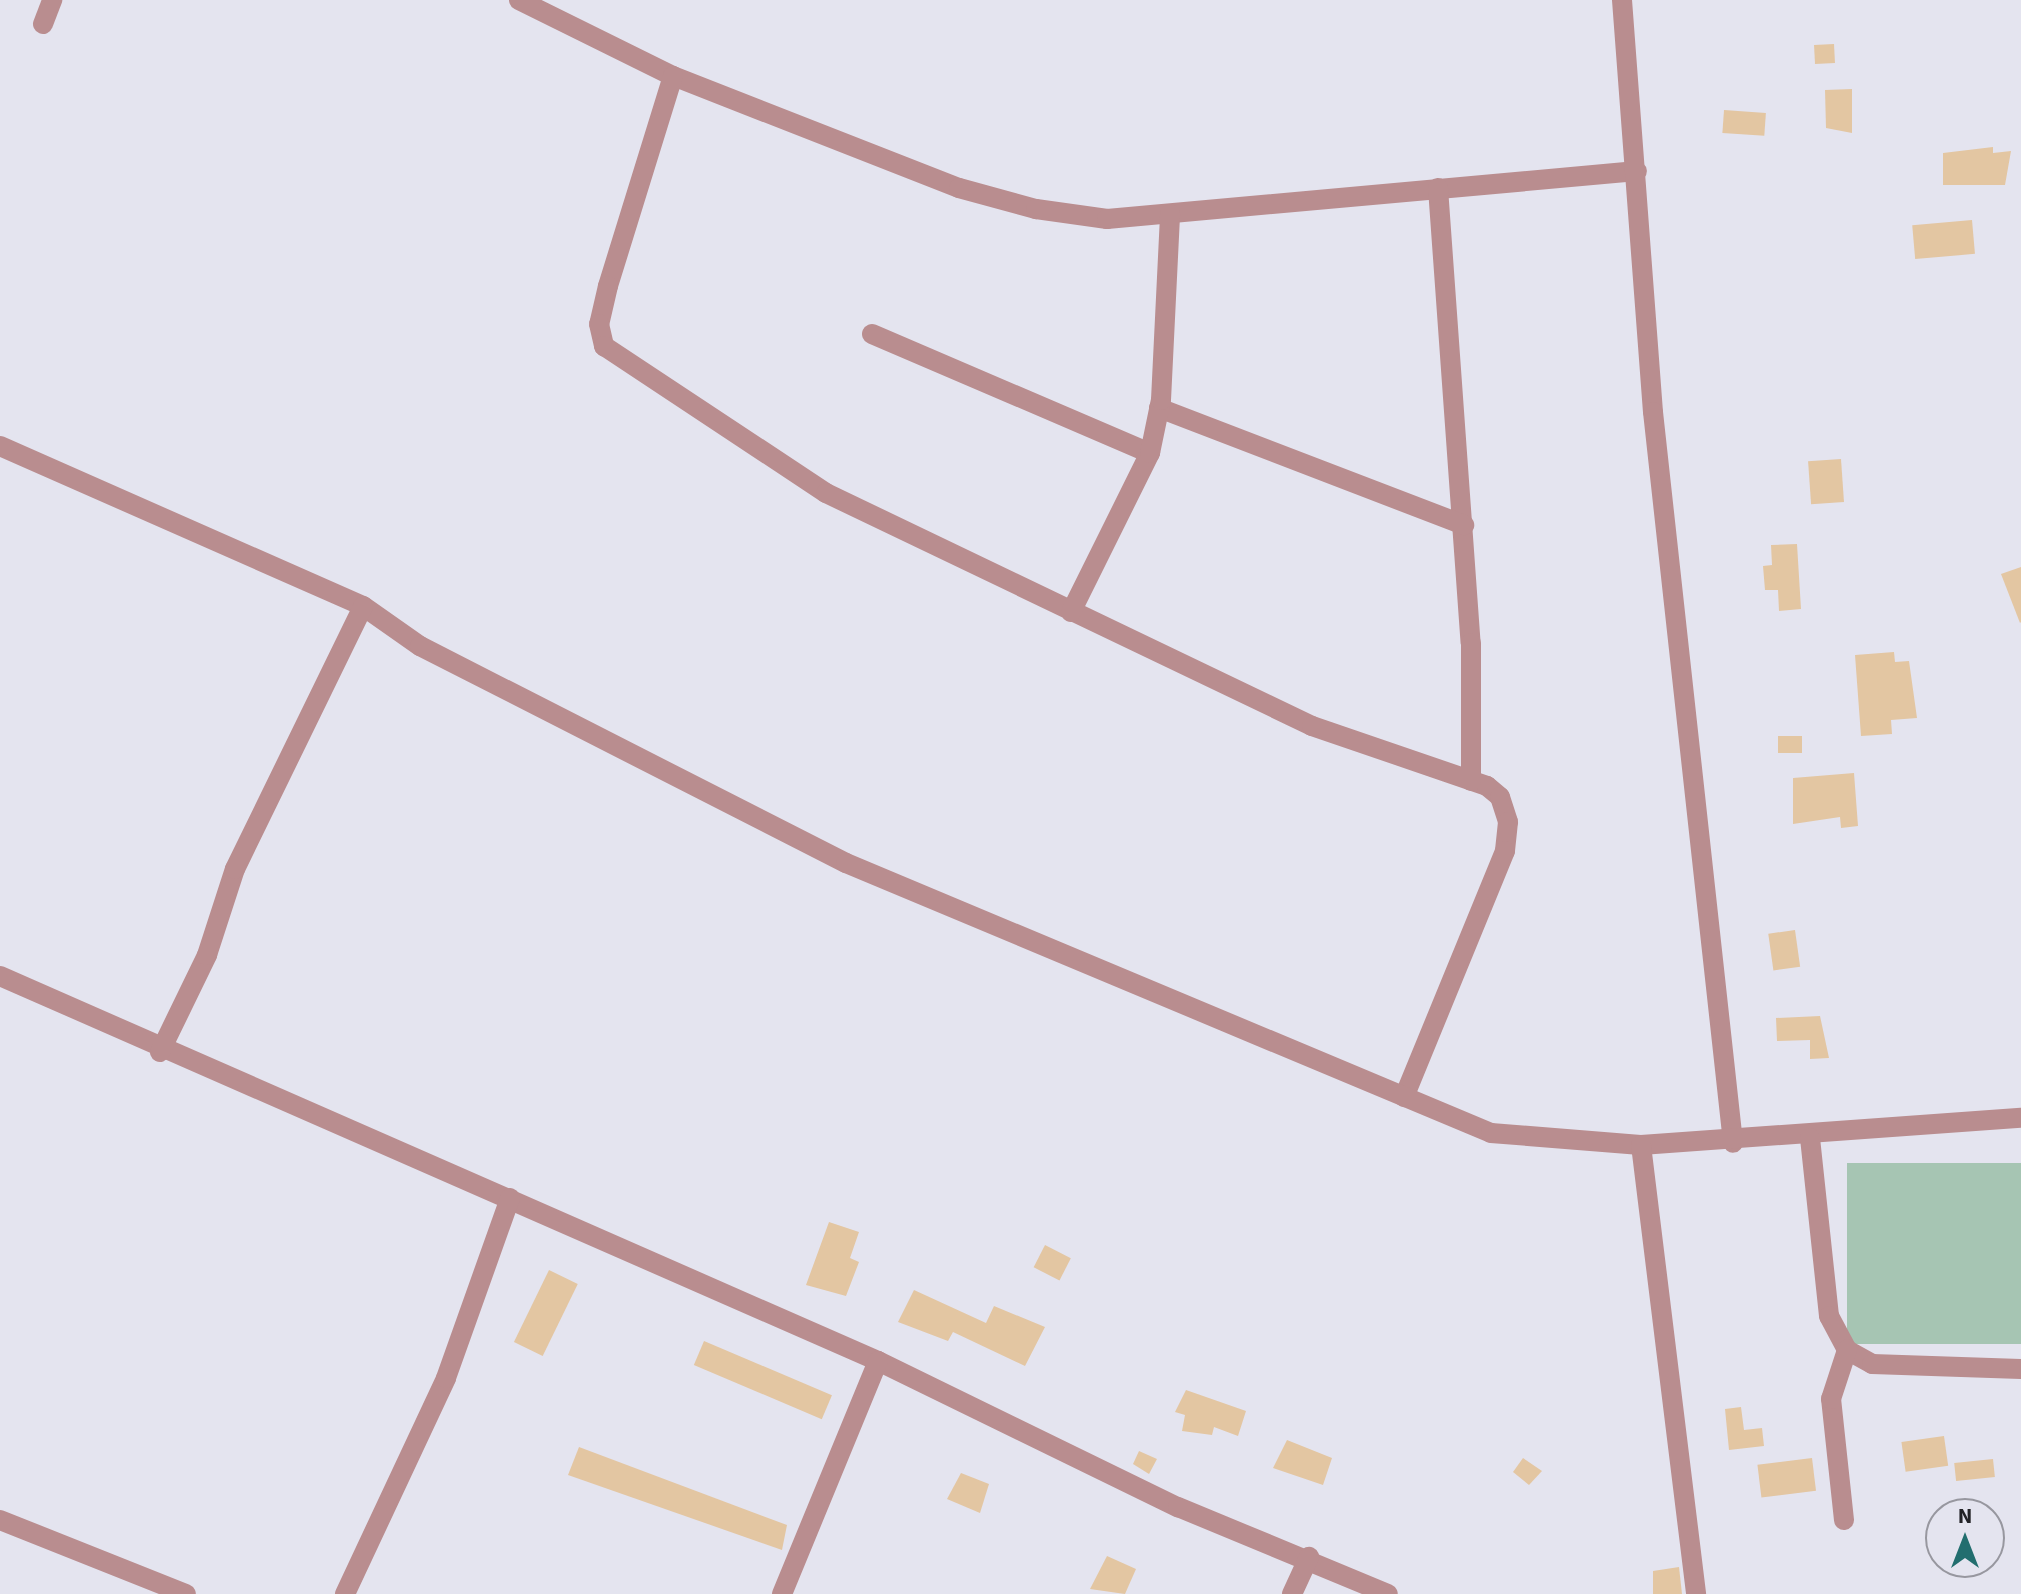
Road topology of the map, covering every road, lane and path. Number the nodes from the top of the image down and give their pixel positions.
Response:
1 (52, 0) edge
2 (519, 0) edge
3 (1622, 0) edge
4 (43, 24) dead end
5 (673, 76) junction
6 (1637, 171) junction
7 (1438, 188) junction
8 (1170, 214) junction
9 (872, 334) dead end
10 (1159, 408) junction
11 (0, 446) edge
12 (1150, 453) junction
13 (1464, 525) junction
14 (363, 606) junction
15 (1071, 612) junction
16 (1471, 781) junction
17 (0, 976) edge
18 (160, 1052) junction
19 (1404, 1097) junction
20 (2021, 1118) edge
21 (1810, 1138) junction
22 (1733, 1143) junction
23 (1641, 1145) junction
24 (510, 1198) junction
25 (1847, 1350) junction
26 (878, 1361) junction
27 (2021, 1369) edge
28 (0, 1520) edge
29 (1844, 1520) dead end
30 (1309, 1557) junction
31 (186, 1594) edge
32 (345, 1594) edge
33 (782, 1594) edge
34 (1292, 1594) edge
35 (1388, 1594) edge
36 (1696, 1594) edge

1 - 4 street
2 - 5 street
3 - 6 street
5 - 8 street
5 - 15 street
6 - 7 street
6 - 22 street
7 - 8 street
7 - 13 street
8 - 10 street
9 - 12 street
10 - 12 street
10 - 13 street
11 - 14 street
12 - 15 street
13 - 16 street
14 - 18 street
14 - 19 street
15 - 16 street
16 - 19 street
17 - 18 street
18 - 24 street
19 - 23 street
20 - 21 street
21 - 22 street
21 - 25 street
22 - 23 street
23 - 36 street
24 - 26 street
24 - 32 street
25 - 27 street
25 - 29 street
26 - 30 street
26 - 33 street
28 - 31 street
30 - 34 street
30 - 35 street

